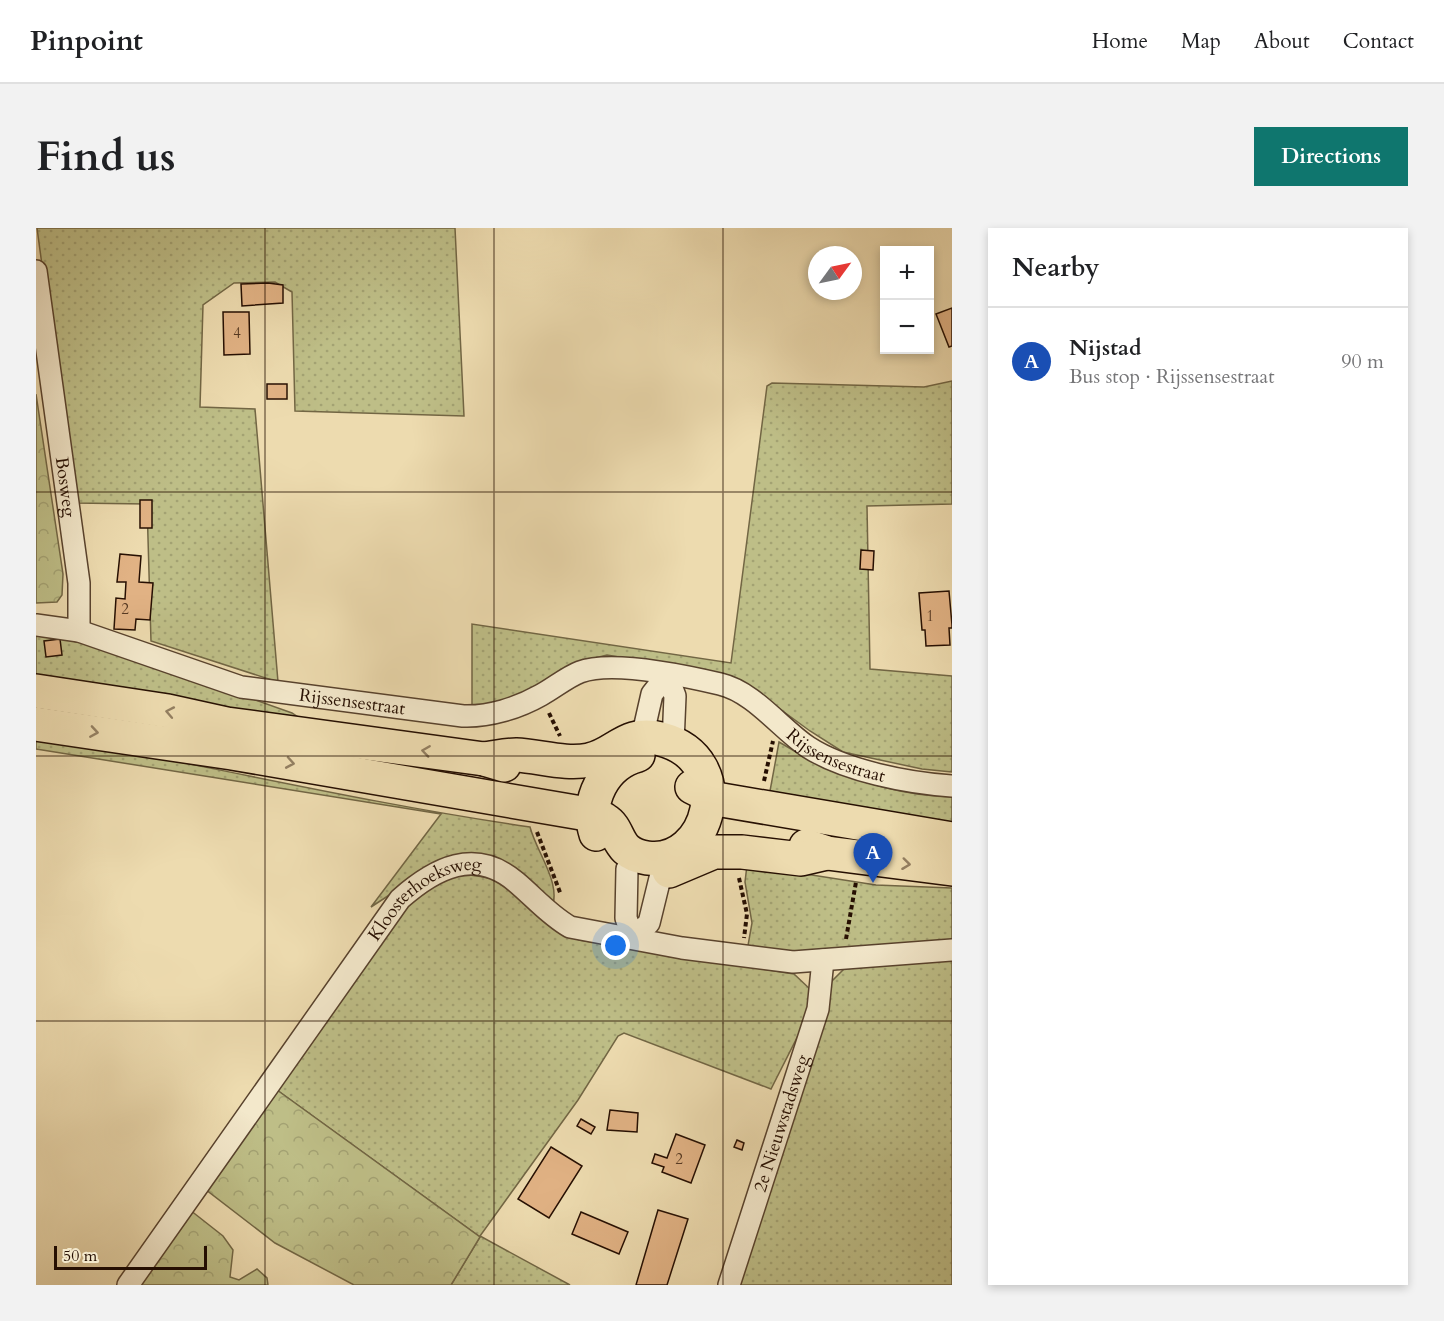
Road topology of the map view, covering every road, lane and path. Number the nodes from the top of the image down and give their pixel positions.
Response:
1 (36, 271) edge
2 (36, 625) edge
3 (79, 631) junction
4 (667, 675) junction
5 (36, 691) edge
6 (36, 724) edge
7 (650, 745) junction
8 (592, 767) junction
9 (952, 786) edge
10 (708, 789) junction
11 (594, 824) junction
12 (952, 839) edge
13 (697, 847) junction
14 (664, 865) junction
15 (952, 869) edge
16 (627, 870) junction
17 (856, 882) dead end
18 (633, 938) junction
19 (952, 950) edge
20 (833, 959) junction
21 (128, 1285) edge
22 (729, 1285) edge

1 - 3 street, Bosweg
2 - 3 street, Rijssensestraat
3 - 4 street, Rijssensestraat
4 - 7 street
4 - 7 street
4 - 9 street, Rijssensestraat
8 -> 5 main road
6 -> 11 main road
7 - 8 main road
7 - 10 main road
8 - 11 main road
10 - 12 main road
10 - 13 main road
11 - 14 main road
11 - 16 main road
13 - 14 main road
13 -> 15 main road
14 - 16 main road
14 - 18 street
16 - 18 street
17 - 20 path
18 - 20 street, Kloosterhoeksweg
18 - 21 street, Kloosterhoeksweg
19 - 20 street, Kloosterhoeksweg
20 - 22 street, 2e Nieuwstadsweg

